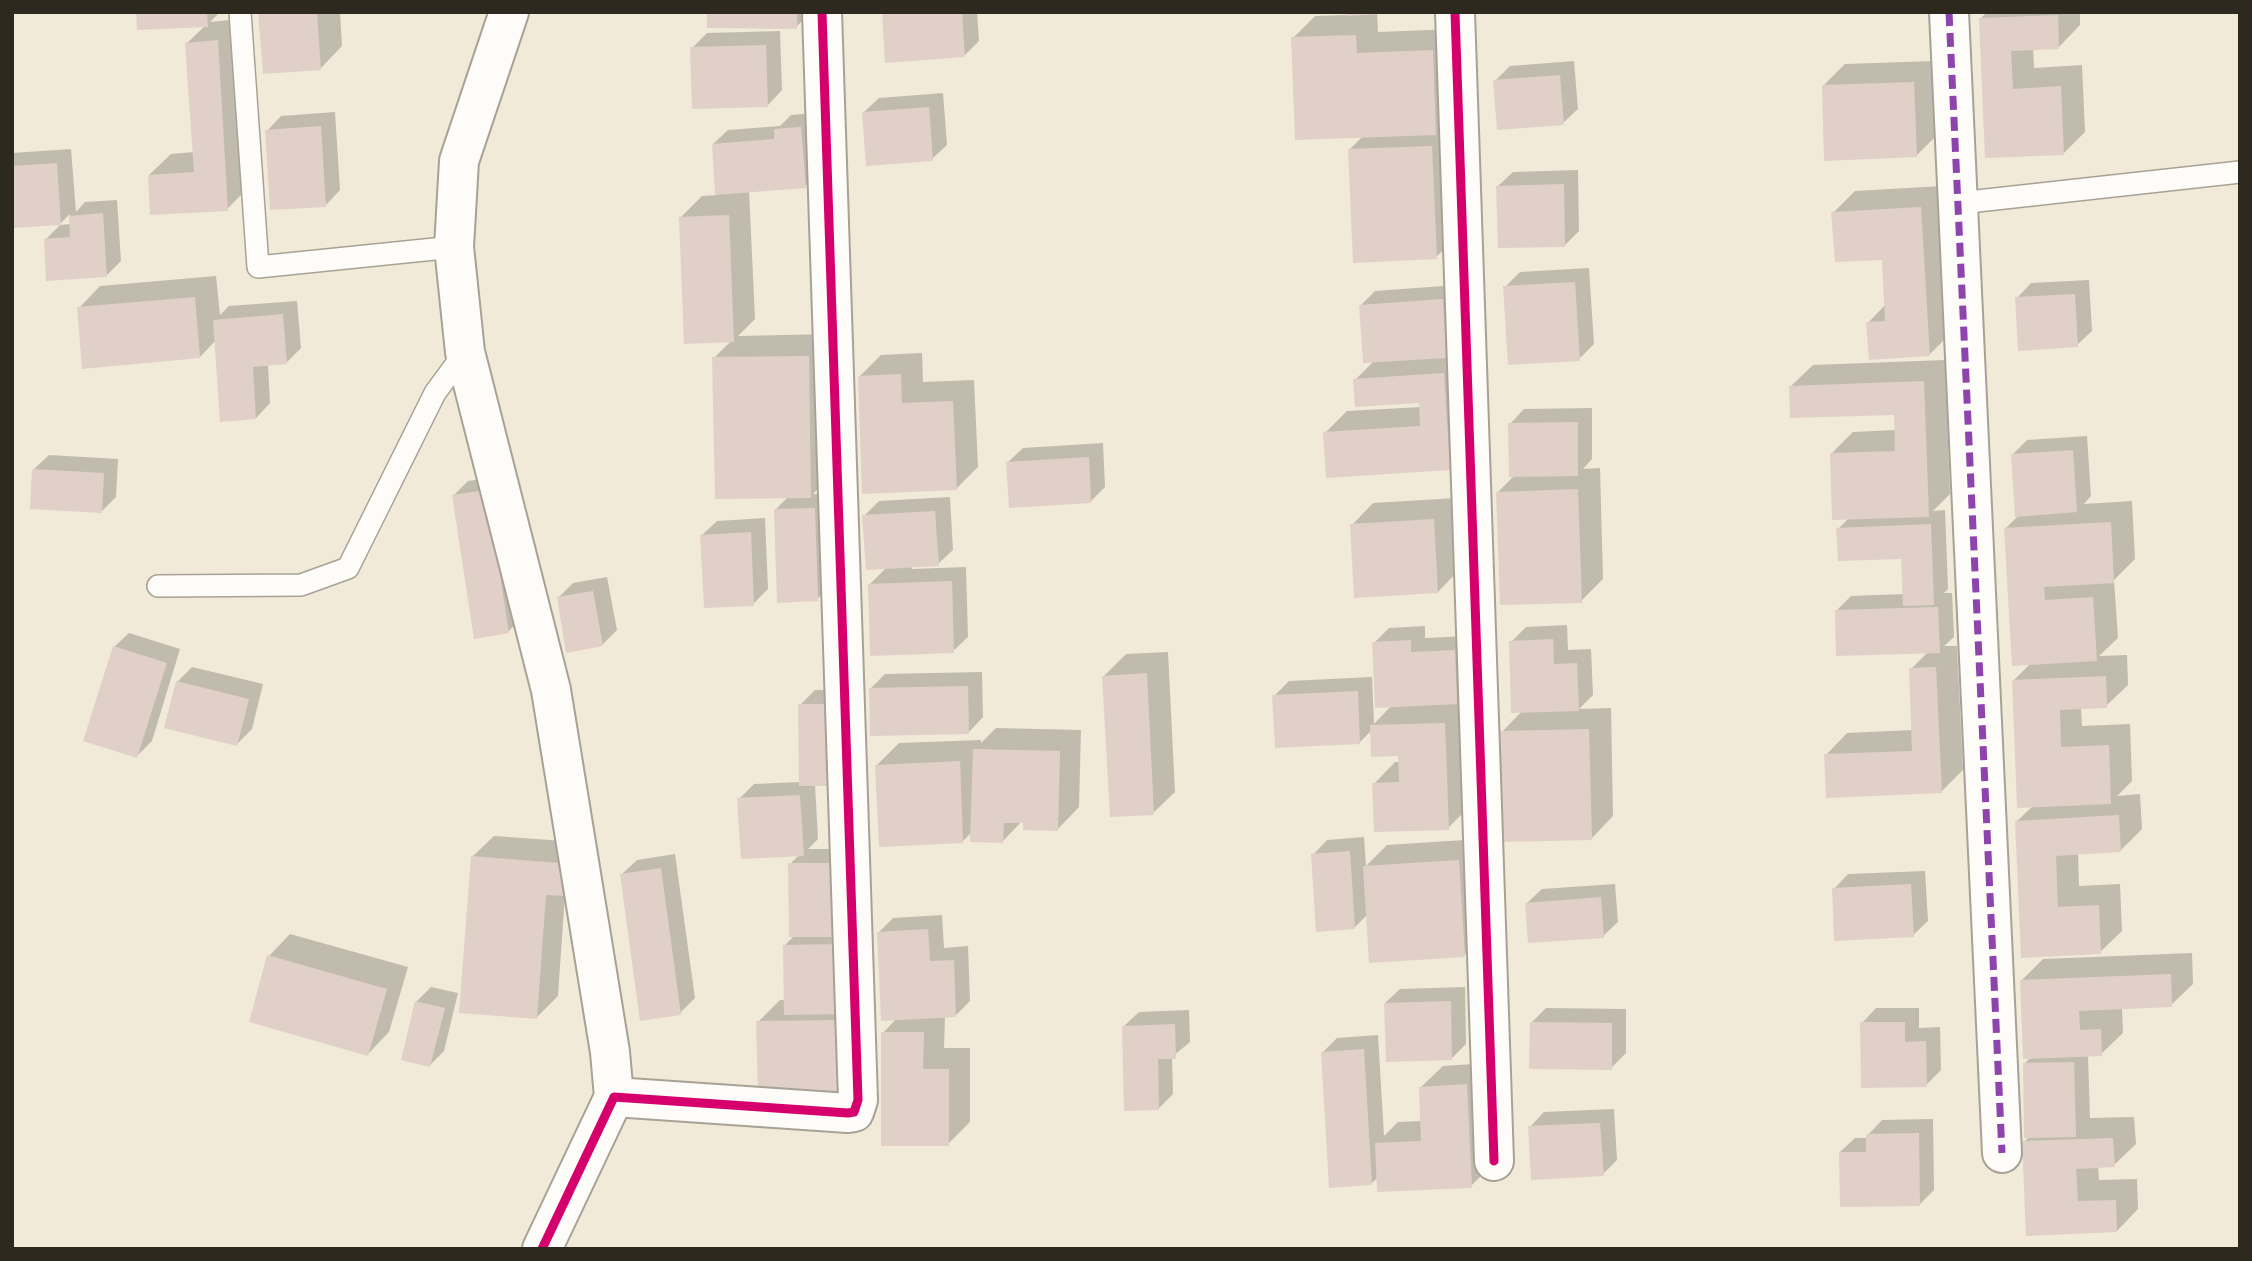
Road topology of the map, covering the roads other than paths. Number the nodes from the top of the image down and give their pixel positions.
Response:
1 (240, 12) edge
2 (509, 12) edge
3 (822, 12) edge
4 (1455, 12) edge
5 (1949, 12) edge
6 (2240, 172) edge
7 (1959, 203) junction
8 (454, 247) junction
9 (465, 352) junction
10 (158, 586) dead end
11 (614, 1097) junction
12 (2002, 1153) dead end
13 (1494, 1161) dead end
14 (542, 1249) edge

1 - 8 lane
2 - 8 street
3 - 11 street
4 - 13 street
5 - 7 street
6 - 7 lane
7 - 12 street
8 - 9 street
9 - 10 lane
9 - 11 street
11 - 14 street

